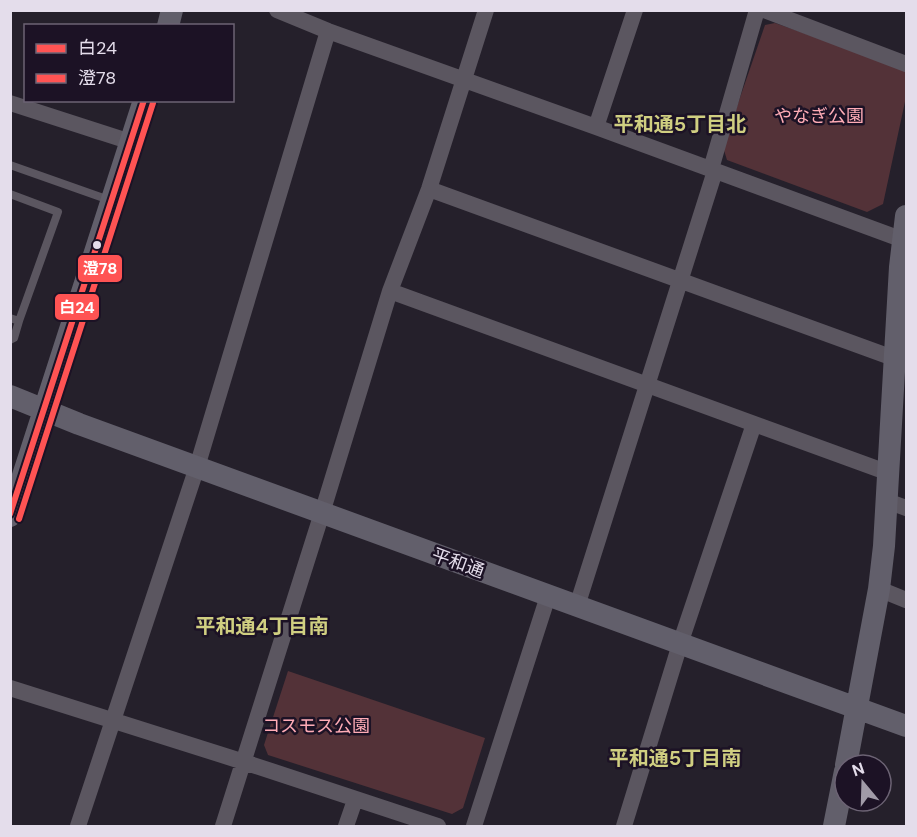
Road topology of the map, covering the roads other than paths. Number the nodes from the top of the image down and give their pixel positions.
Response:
1 (277, 10) edge
2 (486, 10) edge
3 (635, 10) edge
4 (757, 10) edge
5 (764, 10) edge
6 (328, 31) junction
7 (906, 64) edge
8 (464, 79) junction
9 (143, 102) edge
10 (10, 103) edge
11 (596, 127) junction
12 (131, 142) junction
13 (10, 165) edge
14 (713, 170) junction
15 (429, 189) junction
16 (10, 194) edge
17 (113, 201) junction
18 (906, 216) edge
19 (904, 241) edge
20 (681, 280) junction
21 (390, 291) junction
22 (15, 319) edge
23 (10, 340) edge
24 (896, 359) junction
25 (647, 386) junction
26 (10, 396) edge
27 (45, 411) junction
28 (754, 424) junction
29 (197, 467) junction
30 (889, 473) junction
31 (897, 505) edge
32 (322, 513) junction
33 (10, 516) edge
34 (879, 589) junction
35 (548, 596) junction
36 (906, 600) edge
37 (577, 606) junction
38 (680, 644) junction
39 (10, 688) edge
40 (858, 708) junction
41 (112, 722) junction
42 (906, 726) edge
43 (849, 753) edge
44 (244, 762) junction
45 (355, 800) junction
46 (78, 826) edge
47 (223, 826) edge
48 (346, 826) edge
49 (438, 826) edge
50 (474, 826) edge
51 (624, 826) edge

1 - 6 street
2 - 8 street
3 - 11 street
4 - 14 street
5 - 7 street
6 - 8 street
6 - 29 street
8 - 11 street
8 - 15 street
9 - 12 street
10 - 12 street
11 - 14 street
12 - 17 street
13 - 17 lane
14 - 19 street
14 - 20 street
15 - 20 street
15 - 21 street
16 - 22 lane
17 - 27 street
18 - 19 street
19 - 24 street
20 - 24 street
20 - 25 street
21 - 25 street
21 - 32 street
22 - 23 lane
24 - 30 street
25 - 28 street
25 - 37 street
26 - 27 street, 平和通
27 - 29 street, 平和通
27 - 33 street
28 - 30 street
28 - 38 street
29 - 32 street, 平和通
29 - 41 street
30 - 31 street
31 - 34 street
32 - 35 street, 平和通
32 - 44 street
34 - 36 street
34 - 40 street
35 - 37 street, 平和通
35 - 50 street
37 - 38 street, 平和通
38 - 40 street, 平和通
38 - 51 street
39 - 41 street
40 - 42 street, 平和通
40 - 43 street
41 - 44 street
41 - 46 street
44 - 45 street
44 - 47 street
45 - 48 street
45 - 49 street

